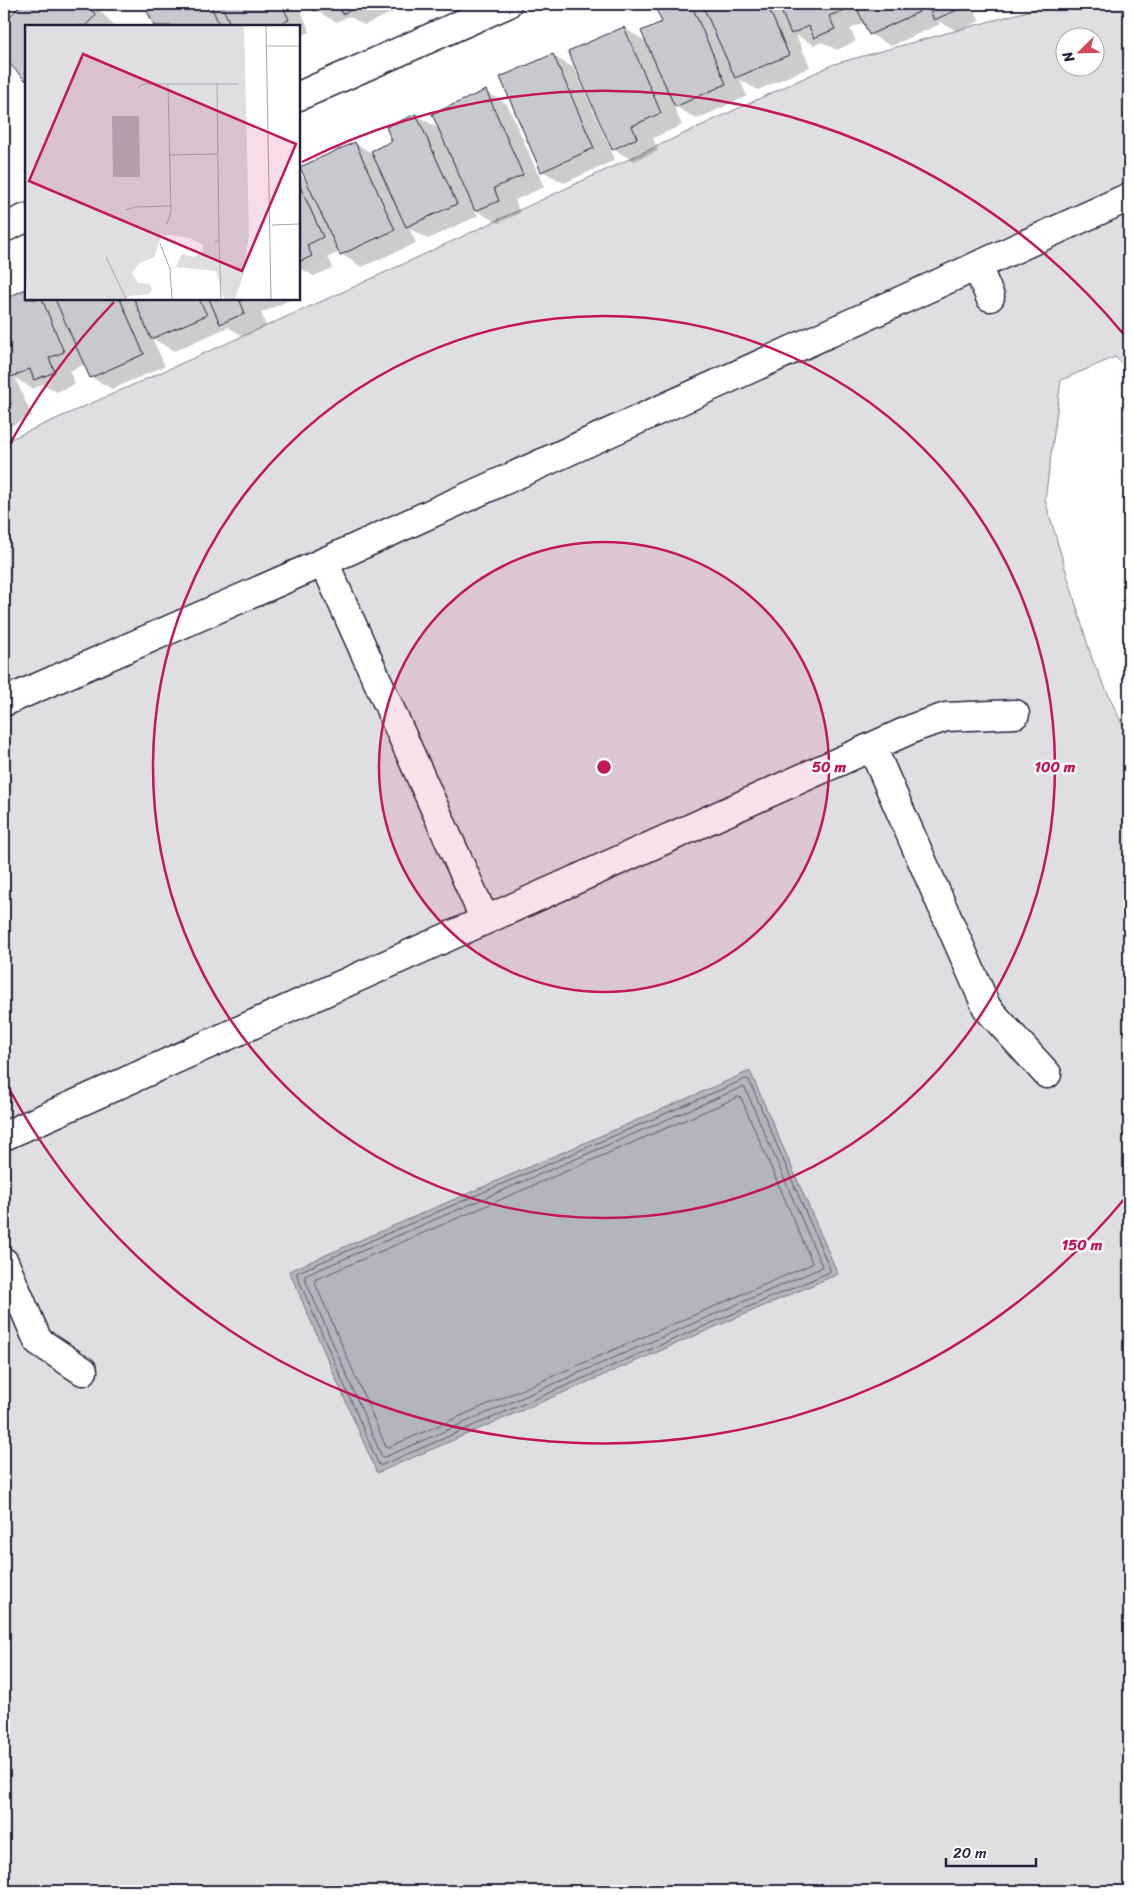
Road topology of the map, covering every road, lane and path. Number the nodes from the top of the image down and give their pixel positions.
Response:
1 (507, 4) edge
2 (300, 96) edge
3 (1129, 197) edge
4 (25, 218) edge
5 (4, 228) edge
6 (977, 266) junction
7 (990, 297) dead end
8 (324, 562) junction
9 (4, 702) edge
10 (1015, 714) dead end
11 (872, 747) junction
12 (485, 920) junction
13 (1047, 1074) dead end
14 (4, 1136) edge
15 (4, 1262) edge
16 (84, 1371) dead end

1 - 2 street
3 - 6 street
4 - 5 street
6 - 7 street
6 - 8 street
8 - 9 street
8 - 12 street
10 - 11 street
11 - 12 street
11 - 13 street
12 - 14 street
15 - 16 street

